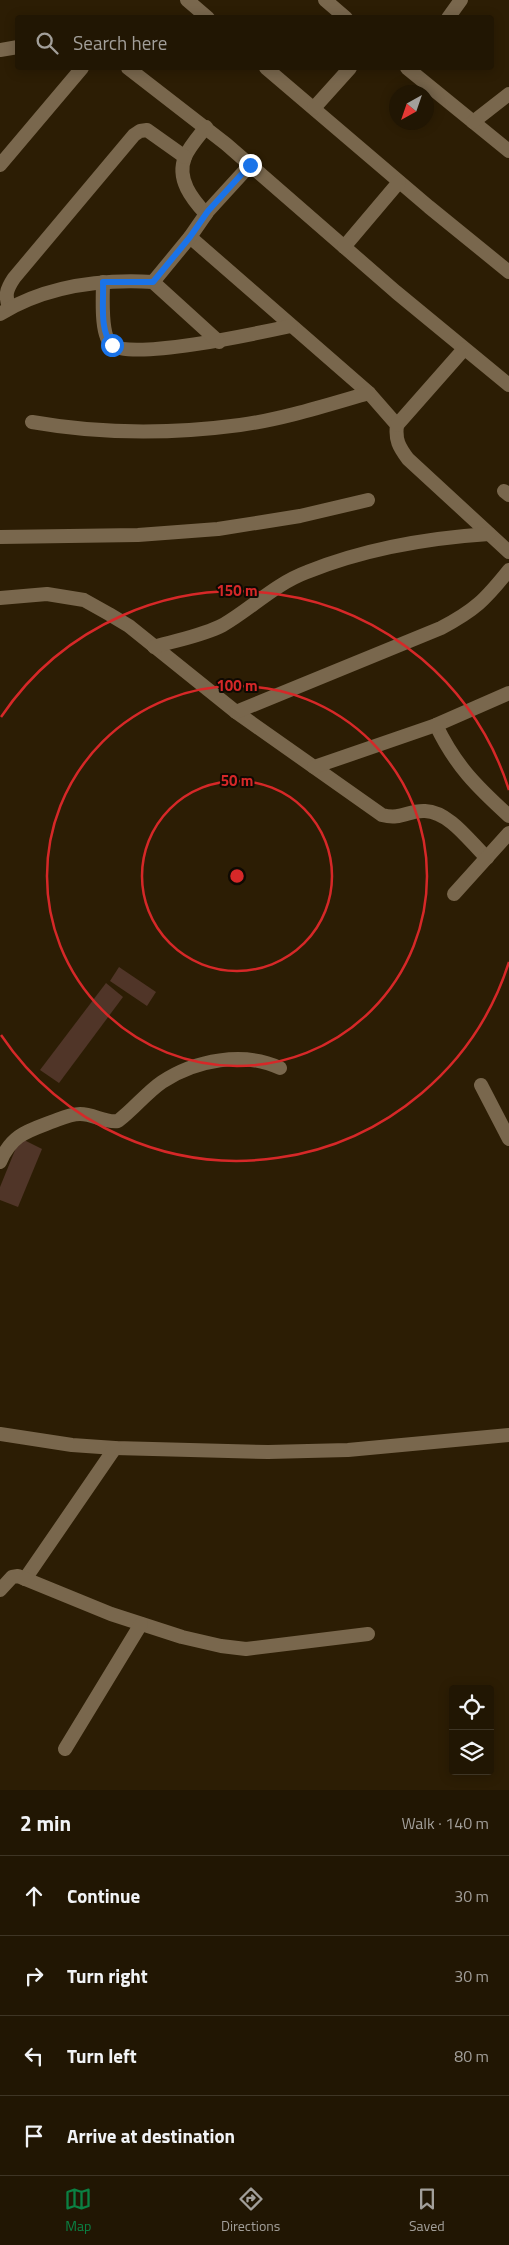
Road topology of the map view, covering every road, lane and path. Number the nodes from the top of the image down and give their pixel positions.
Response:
1 (187, 0) edge
2 (325, 0) edge
3 (461, 0) edge
4 (204, 15) edge
5 (342, 15) edge
6 (450, 15) edge
7 (15, 48) edge
8 (0, 50) edge
9 (80, 70) edge
10 (131, 70) edge
11 (268, 70) edge
12 (348, 70) edge
13 (409, 70) edge
14 (509, 94) edge
15 (314, 108) junction
16 (473, 122) junction
17 (206, 127) junction
18 (509, 151) edge
19 (185, 157) junction
20 (0, 165) edge
21 (250, 165) junction
22 (399, 182) junction
23 (206, 214) junction
24 (190, 237) junction
25 (344, 247) junction
26 (509, 272) edge
27 (103, 282) junction
28 (153, 282) junction
29 (4, 311) edge
30 (291, 326) junction
31 (219, 342) junction
32 (464, 350) junction
33 (509, 385) edge
34 (369, 392) junction
35 (32, 422) dead end
36 (397, 426) junction
37 (368, 500) dead end
38 (489, 534) junction
39 (0, 537) edge
40 (509, 552) edge
41 (509, 570) edge
42 (0, 598) edge
43 (154, 647) junction
44 (509, 693) edge
45 (236, 712) junction
46 (436, 725) junction
47 (314, 767) junction
48 (509, 816) edge
49 (509, 833) edge
50 (487, 858) junction
51 (454, 894) dead end
52 (280, 1068) dead end
53 (481, 1085) dead end
54 (509, 1138) edge
55 (0, 1162) edge
56 (0, 1434) edge
57 (509, 1435) edge
58 (115, 1448) junction
59 (25, 1579) junction
60 (0, 1590) edge
61 (142, 1624) junction
62 (368, 1634) dead end
63 (65, 1749) dead end

1 - 4 street
2 - 5 street
3 - 6 street
7 - 8 street
9 - 20 street
10 - 17 street
11 - 15 street
12 - 15 street
13 - 16 street
14 - 16 street
15 - 22 street
16 - 18 street
17 - 19 street
17 - 21 street
19 - 23 street
19 - 29 street
21 - 23 street
21 - 25 street
22 - 25 street
22 - 26 street
23 - 24 street
24 - 28 street
24 - 30 street
25 - 32 street
27 - 28 street
27 - 29 street
27 - 31 street
28 - 31 street
30 - 31 street
30 - 34 street
32 - 33 street
32 - 36 street
34 - 35 street
34 - 36 street
36 - 38 street
37 - 39 street
38 - 40 street
38 - 43 street
41 - 45 street
42 - 43 street
43 - 45 street
44 - 46 street
45 - 47 street
46 - 47 street
46 - 48 street
47 - 50 street
49 - 50 street
50 - 51 street
52 - 55 street
53 - 54 street
56 - 58 street
57 - 58 street
58 - 59 street
59 - 60 street
59 - 61 street
61 - 62 street
61 - 63 street

